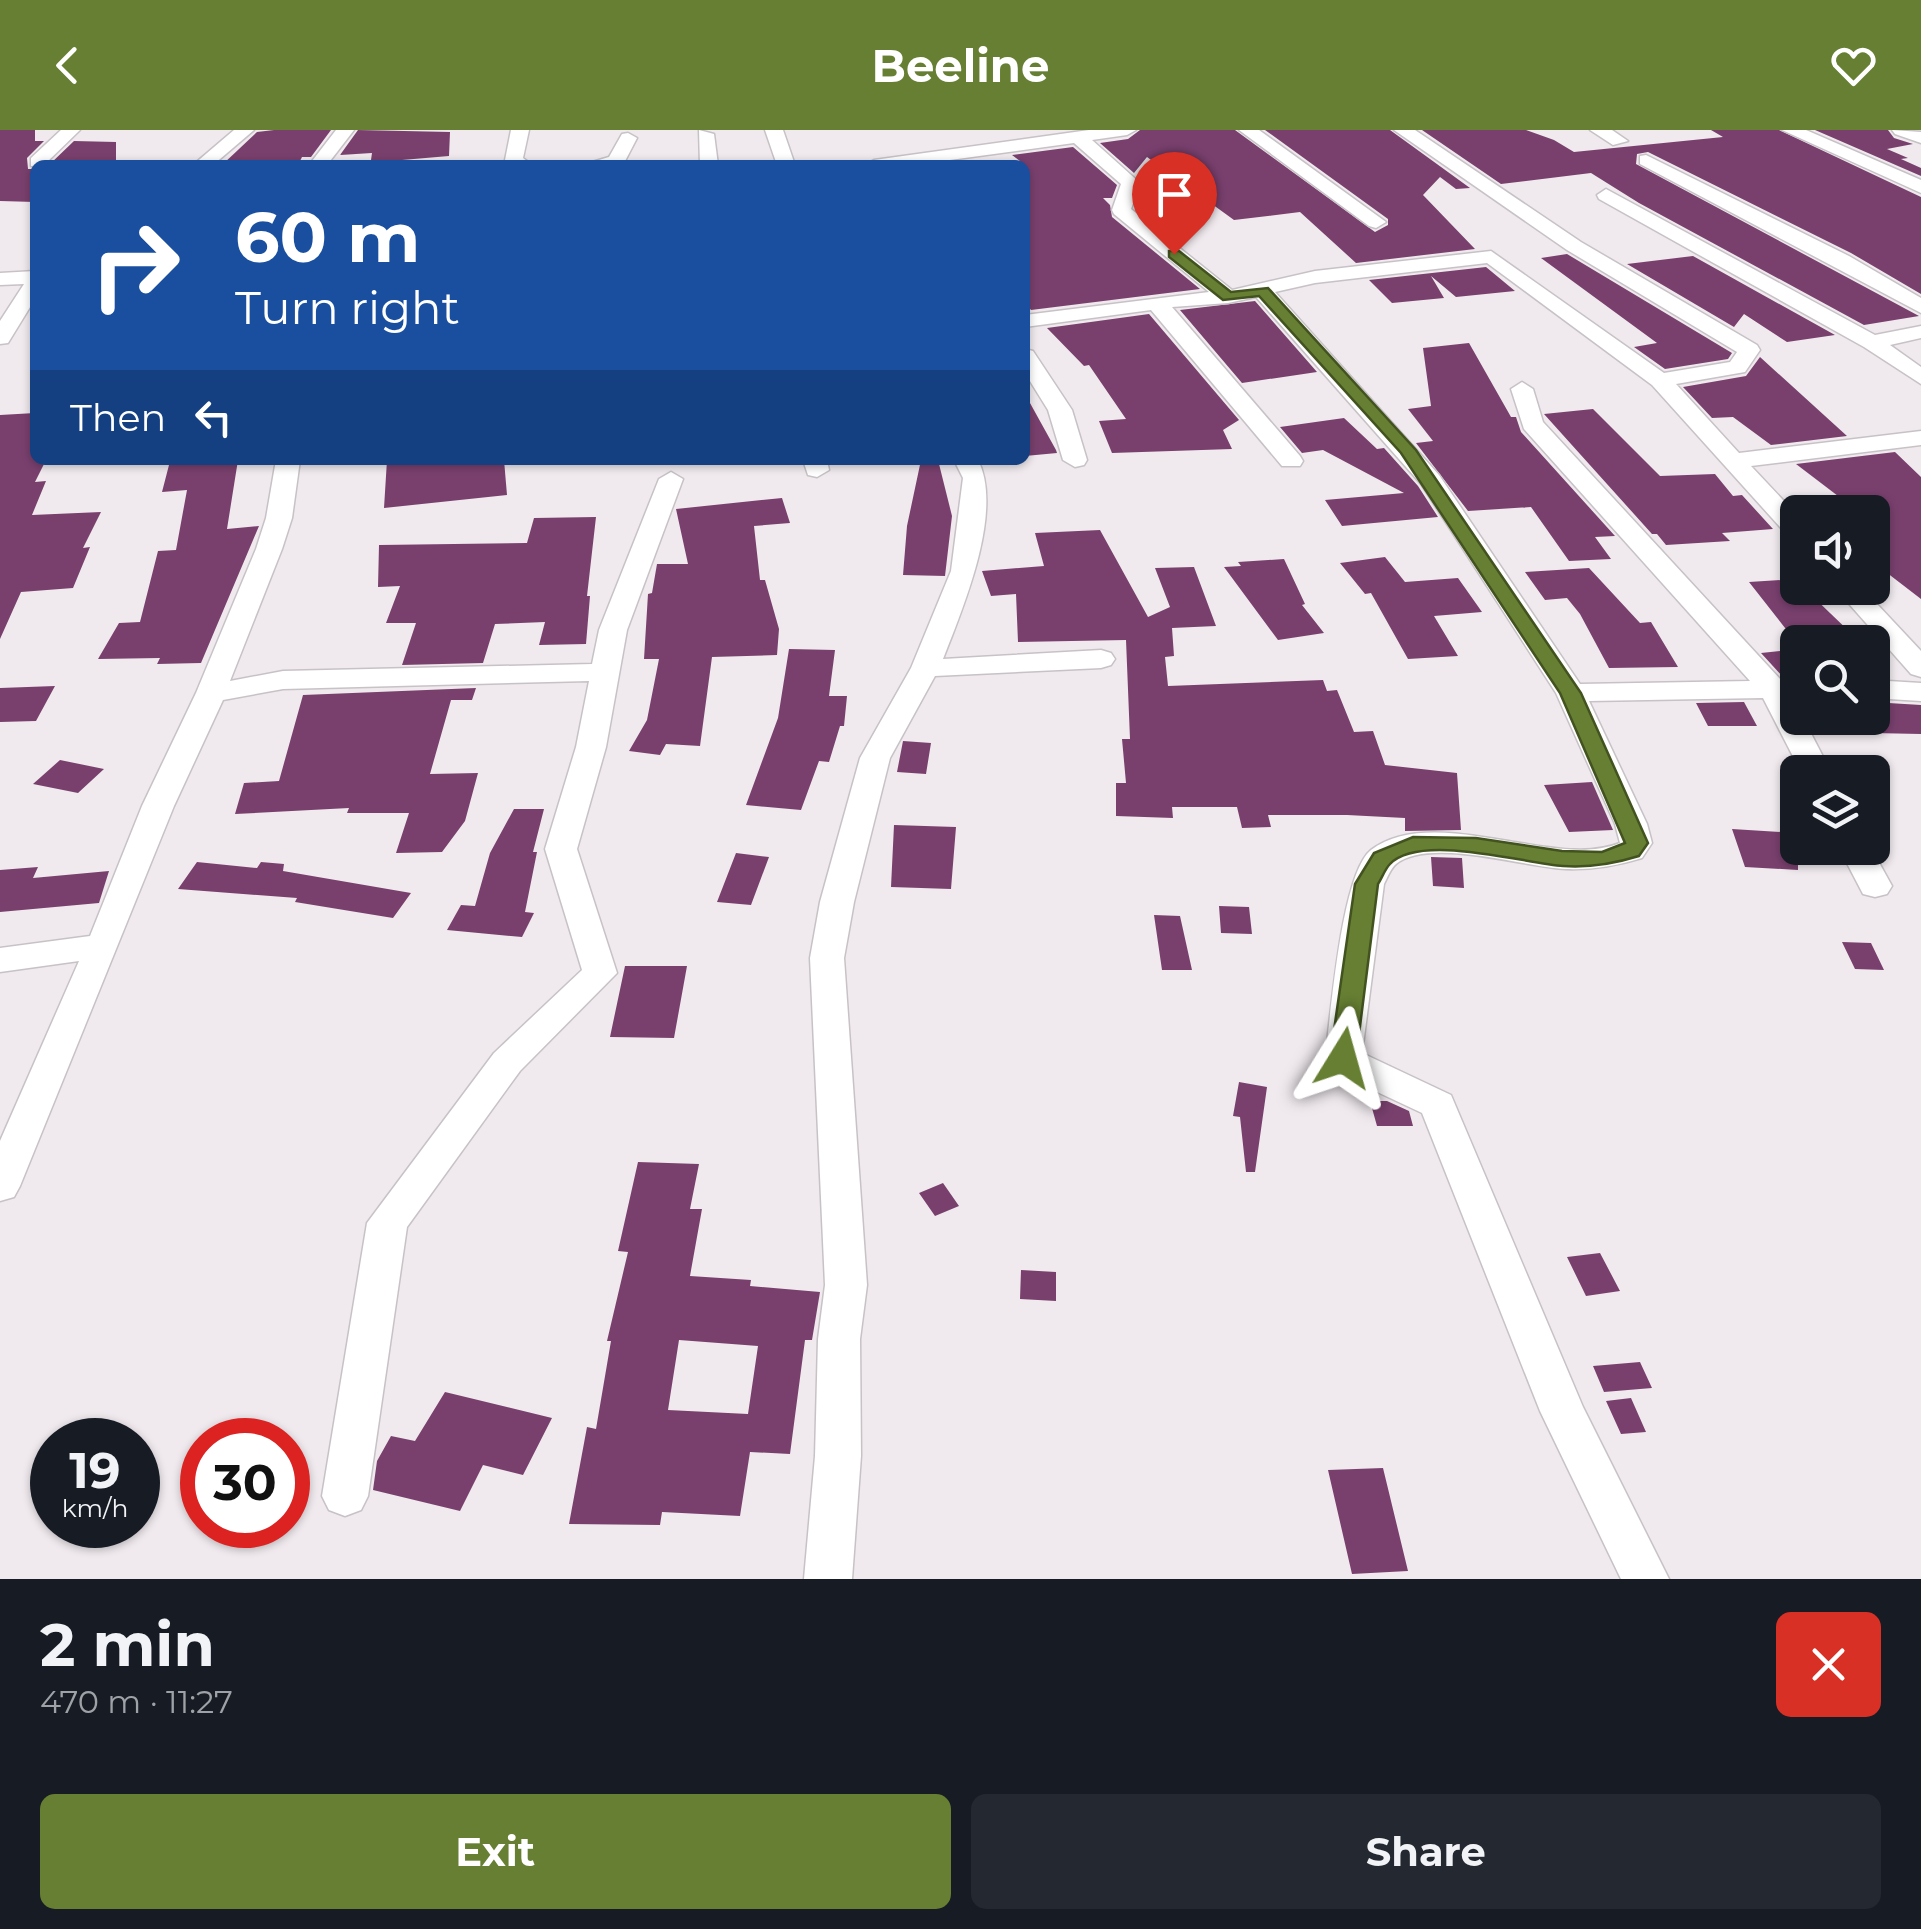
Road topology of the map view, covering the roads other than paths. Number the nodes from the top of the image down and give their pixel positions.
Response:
1 (71, 130) edge
2 (244, 130) edge
3 (345, 130) edge
4 (520, 130) edge
5 (774, 130) edge
6 (995, 130) edge
7 (1127, 130) edge
8 (1248, 130) edge
9 (1403, 130) edge
10 (1599, 130) edge
11 (1791, 130) edge
12 (1901, 130) edge
13 (705, 134) dead end
14 (628, 138) dead end
15 (1079, 138) junction
16 (1921, 138) edge
17 (1619, 141) dead end
18 (1012, 145) junction
19 (39, 160) edge
20 (208, 160) edge
21 (322, 160) edge
22 (514, 160) edge
23 (617, 160) edge
24 (709, 160) edge
25 (784, 160) edge
26 (927, 160) edge
27 (1646, 160) dead end
28 (1921, 187) edge
29 (1606, 195) dead end
30 (1376, 222) dead end
31 (0, 278) edge
32 (30, 280) edge
33 (30, 288) edge
34 (1262, 292) junction
35 (1228, 297) junction
36 (1157, 303) junction
37 (1921, 307) edge
38 (1030, 319) edge
39 (1921, 332) edge
40 (0, 338) edge
41 (1872, 342) junction
42 (1030, 364) edge
43 (1921, 377) edge
44 (1660, 380) junction
45 (1522, 390) dead end
46 (1921, 438) edge
47 (1076, 460) dead end
48 (1290, 461) dead end
49 (1734, 462) junction
50 (287, 465) edge
51 (969, 465) edge
52 (671, 479) dead end
53 (1780, 512) edge
54 (1864, 605) edge
55 (1101, 658) dead end
56 (924, 668) junction
57 (1921, 668) edge
58 (604, 672) junction
59 (1780, 684) edge
60 (1780, 689) edge
61 (1890, 691) edge
62 (212, 692) junction
63 (1921, 692) edge
64 (1570, 693) junction
65 (1864, 865) edge
66 (1875, 886) dead end
67 (104, 946) junction
68 (0, 960) edge
69 (0, 1186) edge
70 (344, 1496) dead end
71 (828, 1579) edge
72 (1644, 1579) edge

1 - 19 street
2 - 20 street
3 - 21 street
4 - 22 street
5 - 25 street
6 - 18 street
7 - 15 street
8 - 30 street
9 - 44 street
10 - 17 street
11 - 28 street
12 - 16 street
13 - 24 street
14 - 23 street
15 - 18 street
15 - 35 street
18 - 26 street
27 - 37 street
29 - 41 street
31 - 32 street
33 - 40 street
34 - 35 street
34 - 44 street
34 - 64 street
35 - 36 street
36 - 38 street
36 - 48 street
39 - 41 street
41 - 43 street
42 - 47 street
44 - 49 street
45 - 59 street
46 - 49 street
49 - 53 street
50 - 62 street
51 - 56 street
52 - 58 street
54 - 57 street
55 - 56 street
56 - 71 street
58 - 62 street
58 - 70 street
60 - 64 street
61 - 63 street
62 - 67 street
64 - 72 street
65 - 66 street
67 - 68 street
67 - 69 street

